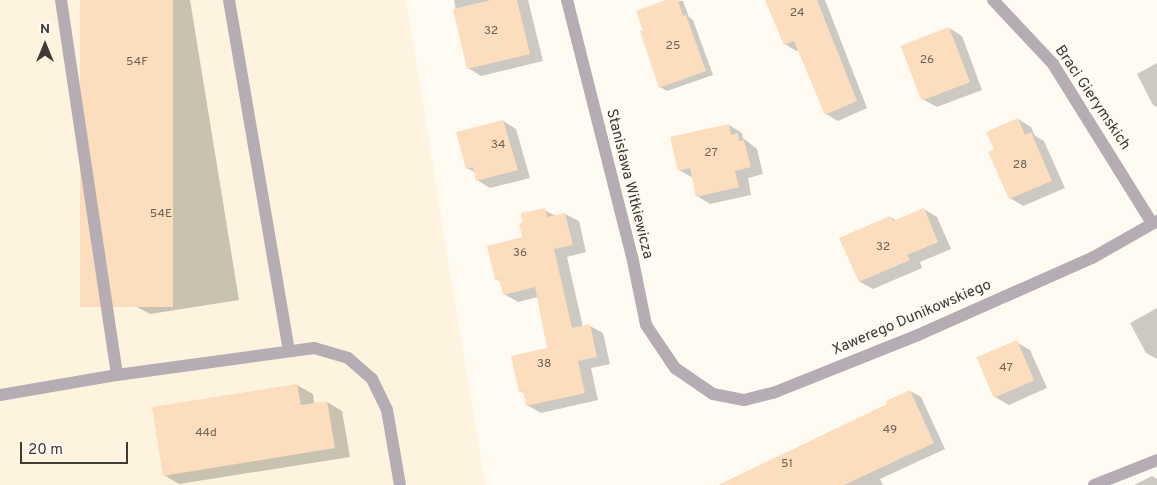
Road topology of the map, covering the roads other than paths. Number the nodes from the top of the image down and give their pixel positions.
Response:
1 (61, 0) edge
2 (229, 0) edge
3 (567, 0) edge
4 (992, 0) edge
5 (1155, 222) edge
6 (289, 350) junction
7 (675, 368) joint
8 (117, 375) junction
9 (0, 394) edge
10 (1157, 460) edge
11 (400, 485) edge
12 (1094, 485) edge

1 - 8 street
2 - 6 street
3 - 7 street, Stanisława Witkiewicza
4 - 5 street, Braci Gierymskich
5 - 7 street, Xawerego Dunikowskiego
6 - 8 street
6 - 11 street
8 - 9 street
10 - 12 street

